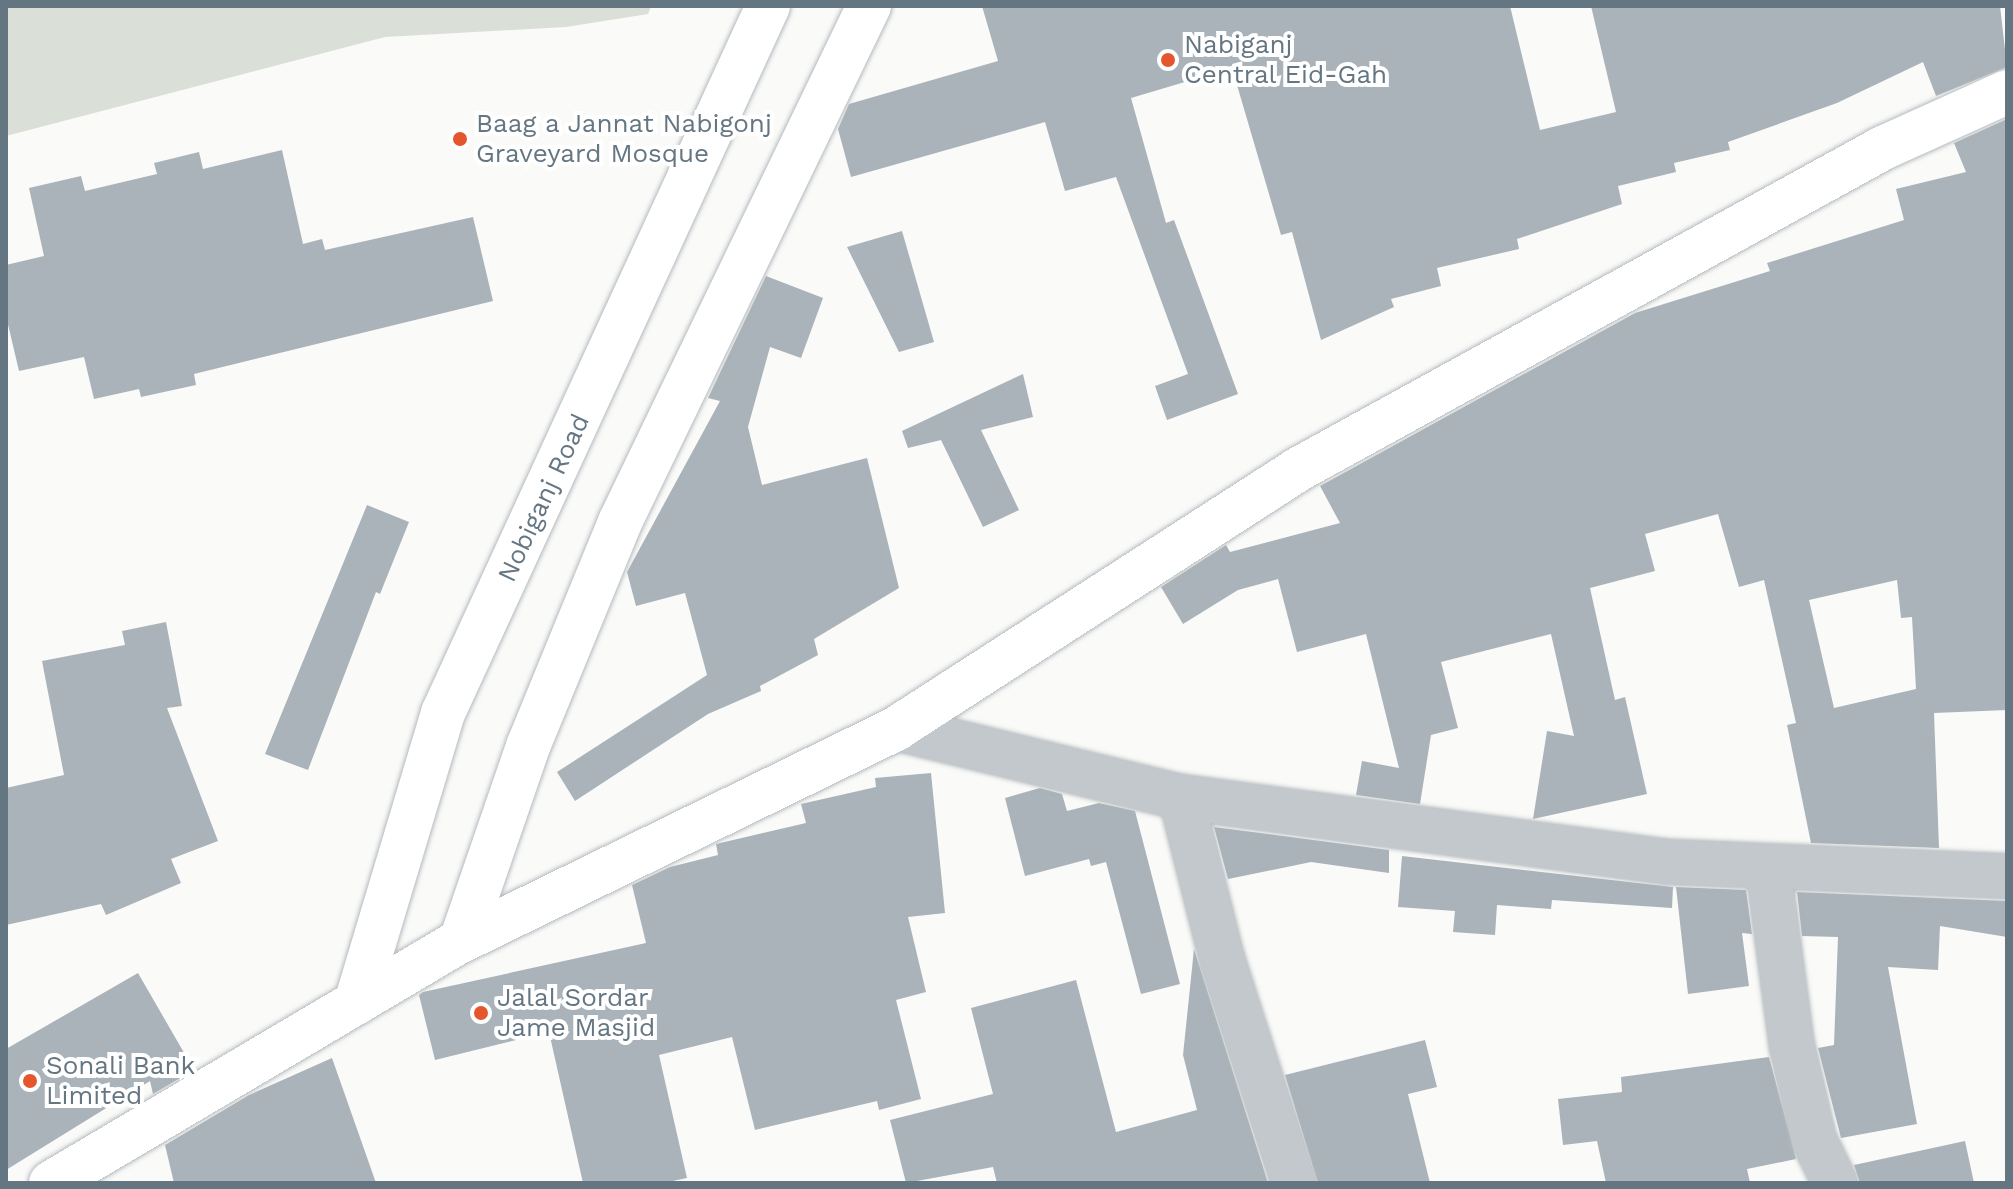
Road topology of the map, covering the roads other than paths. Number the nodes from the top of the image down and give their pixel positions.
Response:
1 (768, 6) edge
2 (869, 6) edge
3 (2007, 92) edge
4 (897, 728) junction
5 (1181, 797) junction
6 (1768, 867) junction
7 (2007, 876) edge
8 (461, 941) junction
9 (356, 1003) junction
10 (51, 1183) edge
11 (1294, 1183) edge
12 (1835, 1183) edge

1 - 9 main road, Nobiganj Road
2 - 8 main road
3 - 4 main road
4 - 5 street
4 - 8 main road
5 - 6 street
5 - 11 street
6 - 7 street
6 - 12 street
8 - 9 main road
9 - 10 main road

